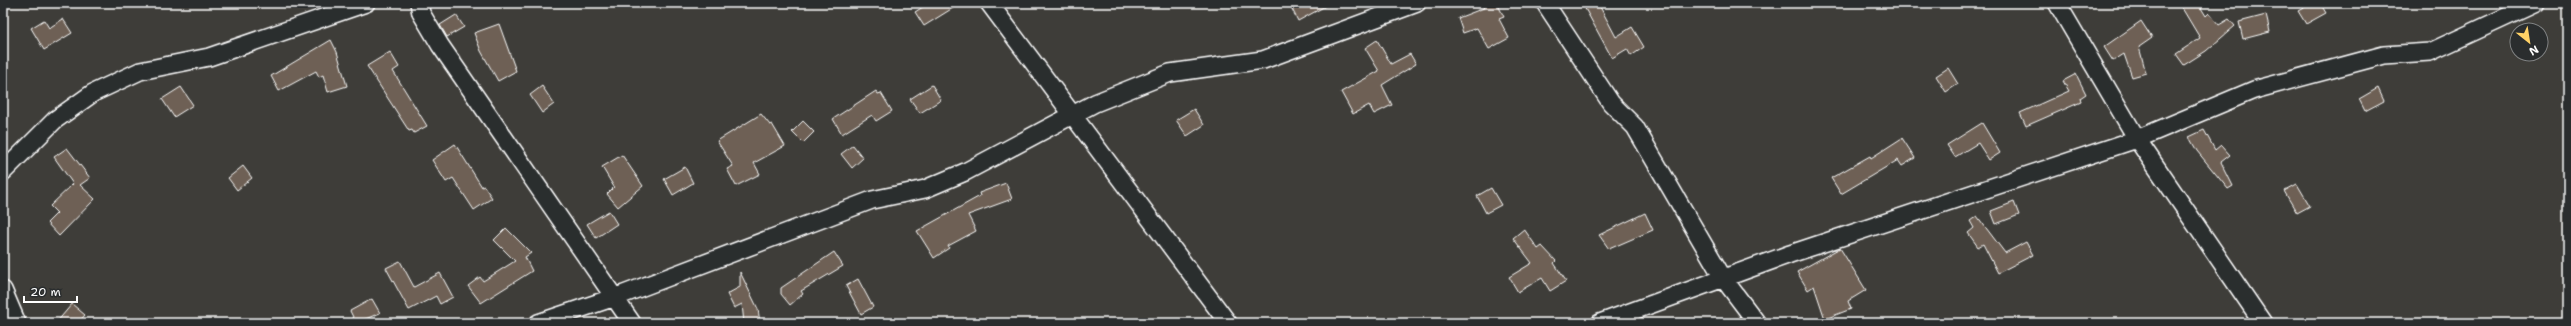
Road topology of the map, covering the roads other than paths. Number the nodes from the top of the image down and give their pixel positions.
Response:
1 (366, 3) edge
2 (419, 3) edge
3 (990, 3) edge
4 (1417, 3) edge
5 (1545, 3) edge
6 (2057, 3) edge
7 (2536, 3) edge
8 (1072, 115) junction
9 (2137, 139) junction
10 (3, 172) edge
11 (1723, 278) junction
12 (3, 290) edge
13 (615, 297) junction
14 (17, 323) edge
15 (538, 323) edge
16 (632, 323) edge
17 (1228, 323) edge
18 (1600, 323) edge
19 (1757, 323) edge
20 (2263, 323) edge

1 - 10 street
2 - 13 street
3 - 8 street
4 - 8 street
5 - 11 street
6 - 9 street
7 - 9 street
8 - 13 street
8 - 17 street
9 - 11 street
9 - 20 street
11 - 18 street
11 - 19 street
12 - 14 street
13 - 15 street
13 - 16 street

